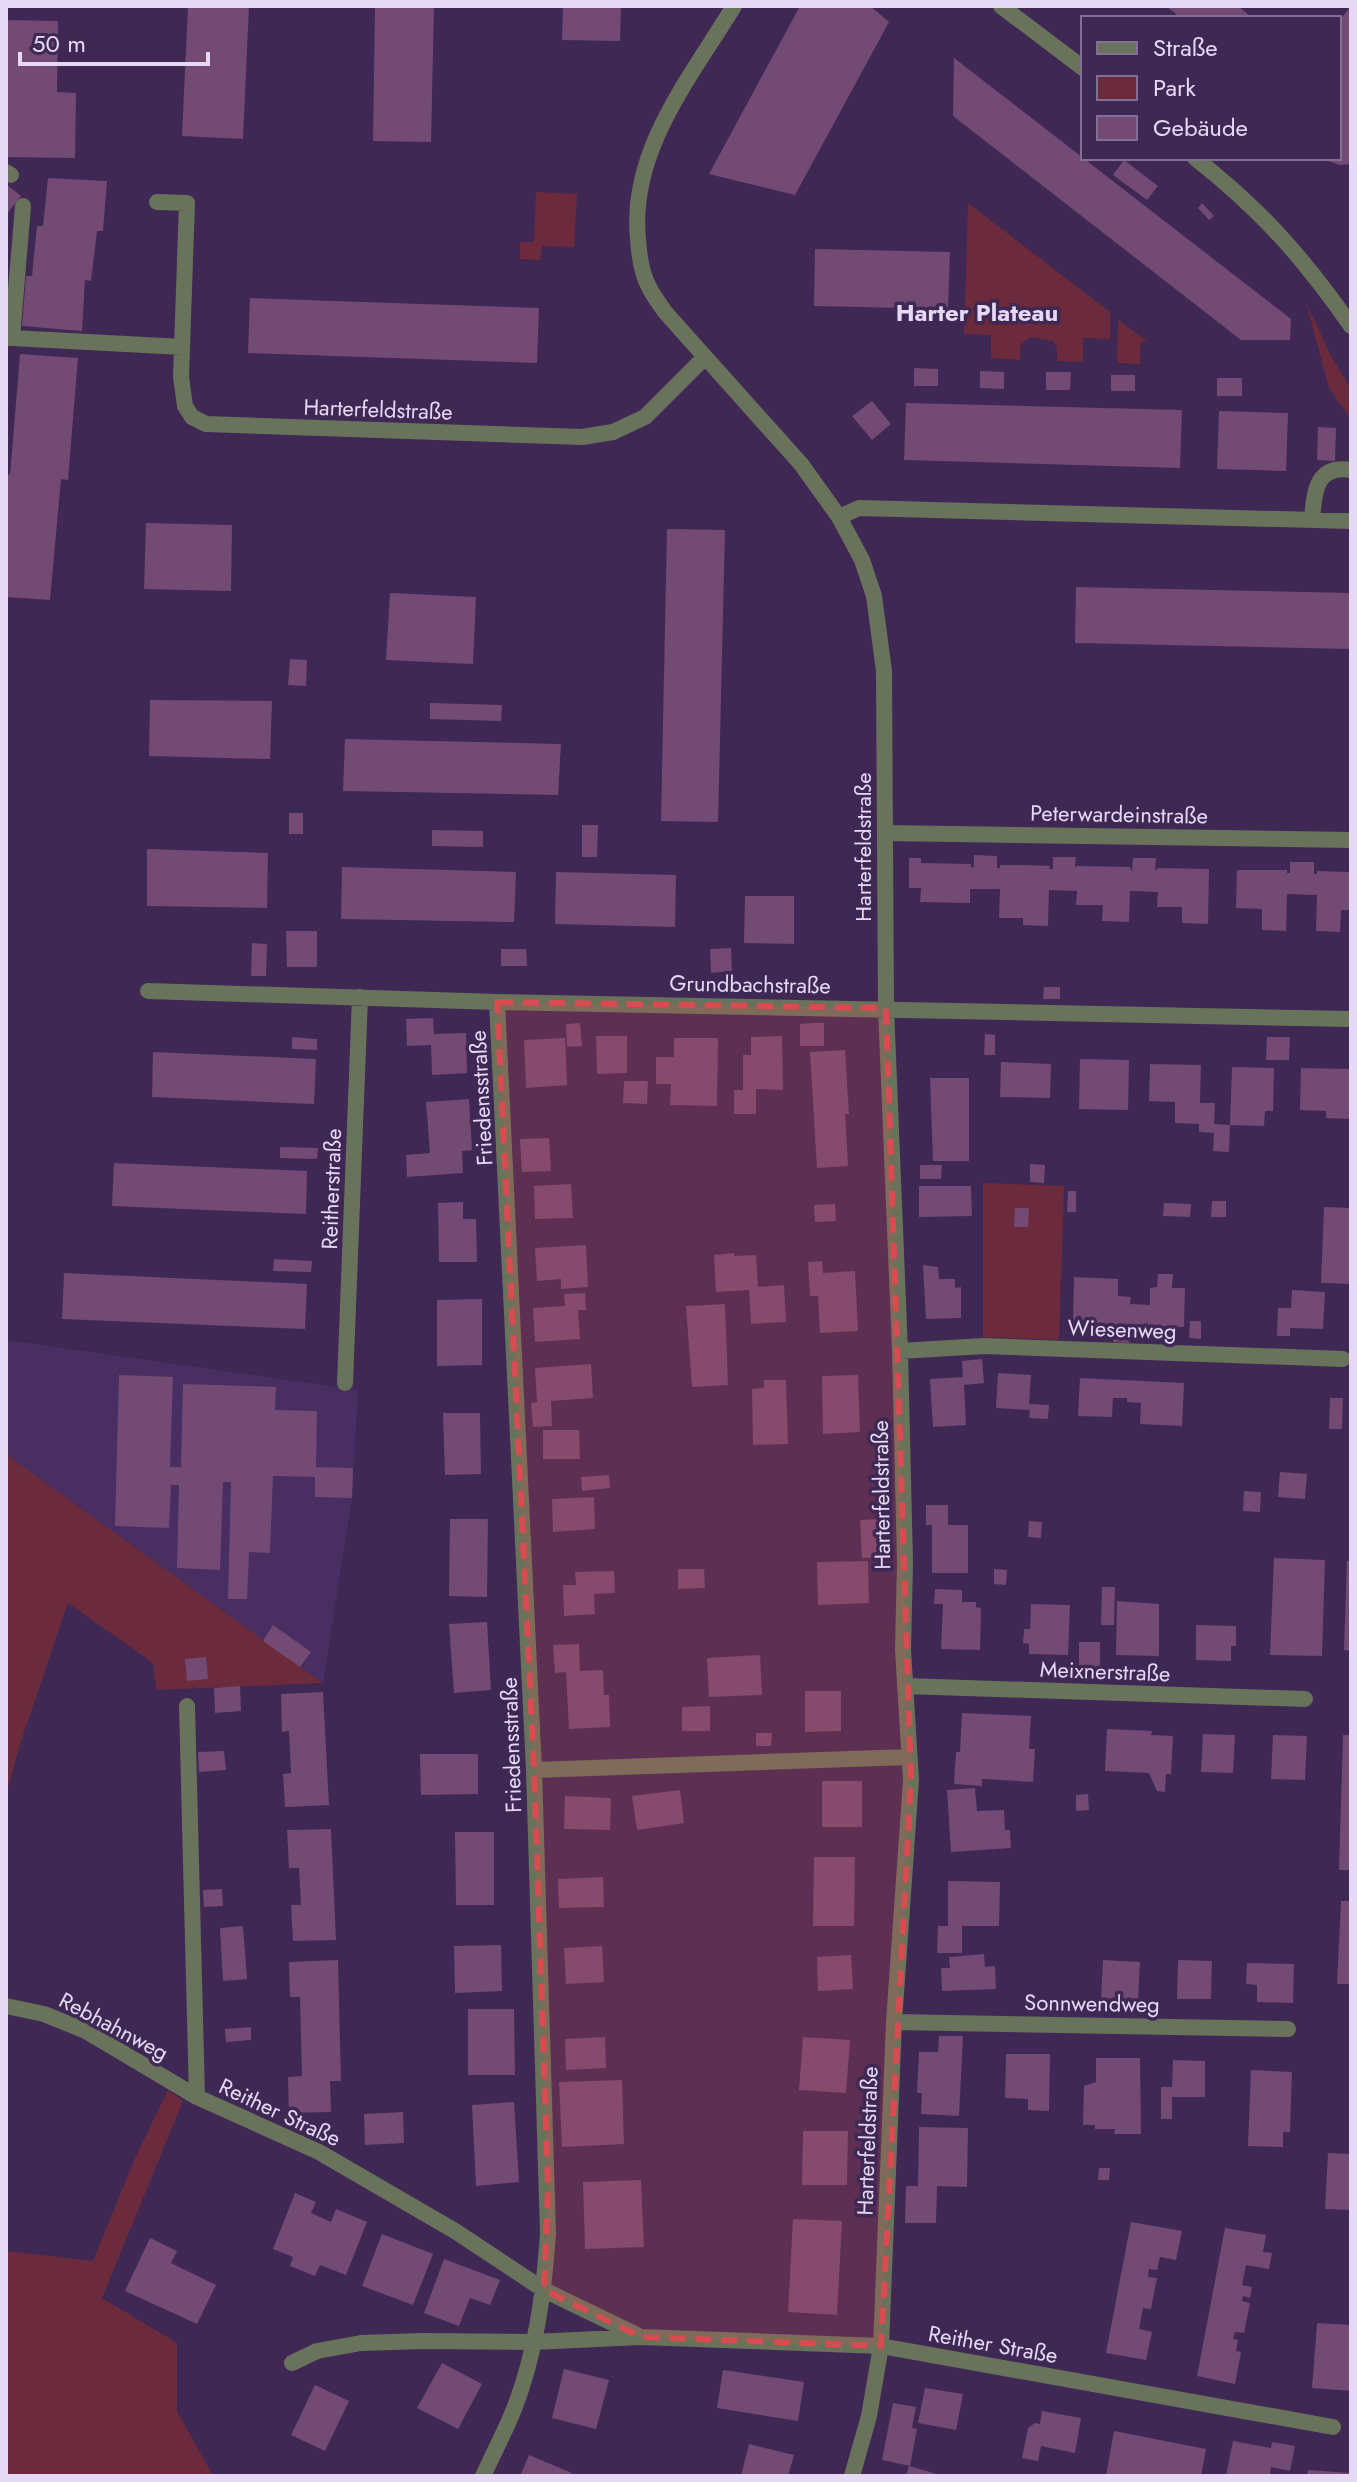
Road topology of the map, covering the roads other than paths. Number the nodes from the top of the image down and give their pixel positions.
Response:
1 (734, 6) edge
2 (1001, 6) edge
3 (1081, 66) edge
4 (1197, 160) edge
5 (157, 202) dead end
6 (23, 206) dead end
7 (1351, 326) edge
8 (9, 338) edge
9 (182, 347) junction
10 (705, 357) junction
11 (1351, 470) edge
12 (839, 517) junction
13 (1312, 520) junction
14 (1351, 521) edge
15 (885, 833) junction
16 (1351, 840) edge
17 (148, 991) dead end
18 (360, 997) junction
19 (497, 1002) junction
20 (886, 1008) junction
21 (1351, 1019) edge
22 (900, 1351) junction
23 (1343, 1359) dead end
24 (345, 1383) dead end
25 (905, 1686) junction
26 (1305, 1699) dead end
27 (187, 1706) dead end
28 (909, 1757) junction
29 (534, 1770) junction
30 (6, 2006) edge
31 (894, 2022) junction
32 (1288, 2029) dead end
33 (197, 2097) junction
34 (544, 2290) junction
35 (641, 2337) junction
36 (533, 2342) junction
37 (881, 2346) junction
38 (292, 2363) dead end
39 (1333, 2427) dead end
40 (483, 2476) edge
41 (852, 2476) edge

1 - 10 street, Harterfeldstraße
2 - 3 street
4 - 7 street
5 - 9 street, Harterfeldstraße
6 - 8 street
8 - 9 street
9 - 10 street, Harterfeldstraße
10 - 12 street, Harterfeldstraße
11 - 13 street
12 - 13 street
12 - 15 street, Harterfeldstraße
13 - 14 street
15 - 16 street, Peterwardeinstraße
15 - 20 street, Harterfeldstraße
17 - 18 street, Grundbachstraße
18 - 19 street, Grundbachstraße
18 - 24 street, Reitherstraße
19 - 20 street, Grundbachstraße
19 - 29 street, Friedensstraße
20 - 21 street, Grundbachstraße
20 - 22 street, Harterfeldstraße
22 - 23 street, Wiesenweg
22 - 25 street, Harterfeldstraße
25 - 26 street, Meixnerstraße
25 - 28 street, Harterfeldstraße
27 - 33 street, Reither Straße
28 - 29 street
28 - 31 street, Harterfeldstraße
29 - 34 street, Friedensstraße
30 - 33 street, Rebhahnweg
31 - 32 street, Sonnwendweg
31 - 37 street, Harterfeldstraße
33 - 34 street, Reither Straße
34 - 35 street, Reither Straße
34 - 36 street, Friedensstraße
35 - 36 street, Reither Straße
35 - 37 street, Reither Straße
36 - 38 street, Reither Straße
36 - 40 street, Friedensstraße
37 - 39 street, Reither Straße
37 - 41 street, Harterfeldstraße

